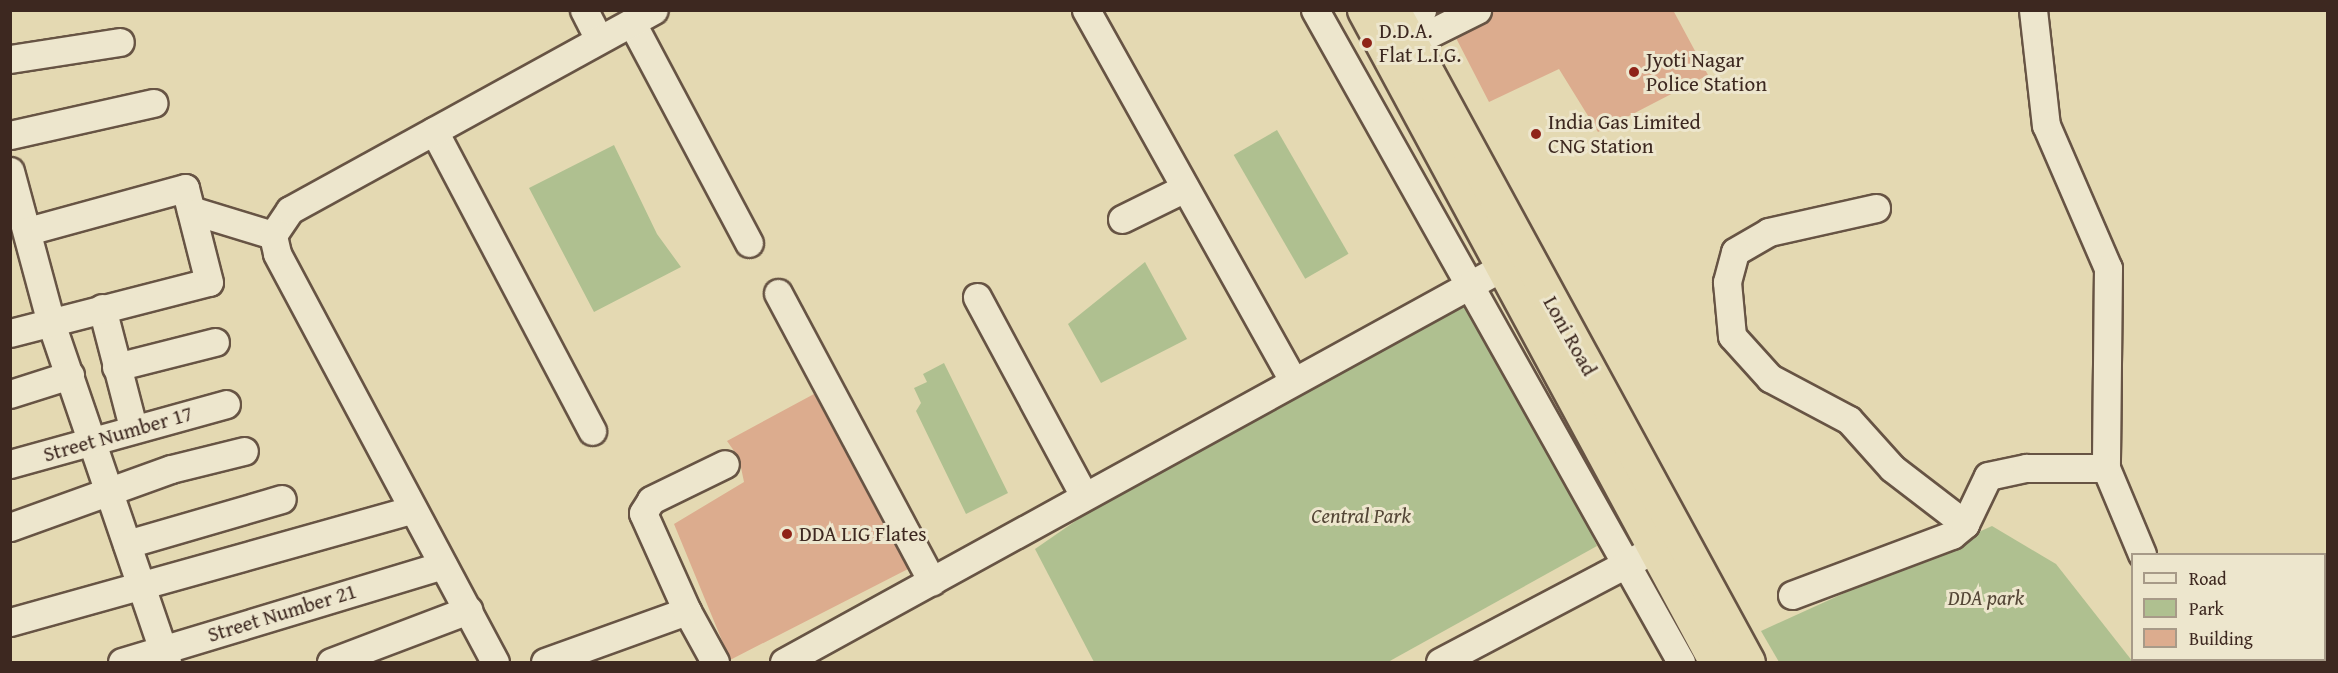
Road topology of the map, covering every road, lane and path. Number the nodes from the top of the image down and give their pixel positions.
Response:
1 (584, 10) edge
2 (1086, 10) edge
3 (1315, 10) edge
4 (1364, 10) edge
5 (1477, 10) edge
6 (2033, 10) edge
7 (643, 16) edge
8 (1406, 22) edge
9 (599, 39) junction
10 (120, 42) dead end
11 (10, 59) edge
12 (153, 103) dead end
13 (434, 131) junction
14 (10, 135) edge
15 (12, 182) edge
16 (1185, 188) junction
17 (1876, 208) dead end
18 (191, 210) junction
19 (1122, 219) dead end
20 (28, 231) junction
21 (273, 235) junction
22 (749, 243) dead end
23 (1515, 260) junction
24 (1469, 285) junction
25 (778, 293) dead end
26 (977, 297) dead end
27 (102, 308) junction
28 (51, 323) junction
29 (10, 333) edge
30 (215, 342) dead end
31 (116, 367) junction
32 (69, 375) junction
33 (1293, 381) junction
34 (10, 394) edge
35 (226, 404) dead end
36 (133, 427) junction
37 (592, 431) dead end
38 (89, 441) junction
39 (244, 451) dead end
40 (10, 464) edge
41 (724, 464) dead end
42 (2106, 468) junction
43 (110, 490) junction
44 (1084, 496) junction
45 (282, 499) dead end
46 (412, 510) junction
47 (1965, 524) junction
48 (10, 528) edge
49 (127, 544) junction
50 (1653, 550) junction
51 (2141, 553) edge
52 (443, 565) junction
53 (932, 581) junction
54 (144, 584) junction
55 (1792, 595) dead end
56 (468, 610) junction
57 (687, 611) junction
58 (10, 622) edge
59 (165, 656) edge
60 (122, 663) edge
61 (331, 663) edge
62 (495, 663) edge
63 (545, 663) edge
64 (714, 663) edge
65 (784, 663) edge
66 (1440, 663) edge
67 (1681, 663) edge
68 (1716, 663) edge
69 (1748, 663) edge

1 - 9 street
2 - 16 street
3 - 24 street
4 - 23 highway, Loni Road
5 - 8 street
6 - 42 street
7 - 9 street
7 - 22 street
8 - 23 highway, Loni Road
9 - 13 street
10 - 11 street
12 - 14 street
13 - 21 street
13 - 37 street
15 - 20 street
16 - 19 street
16 - 33 street
17 - 47 street
18 - 20 street
18 - 21 street
18 - 27 street
20 - 28 street
21 - 46 street
23 - 24 street
23 - 50 highway, Loni Road
24 - 33 street
24 - 50 street
25 - 53 street
26 - 44 street
27 - 28 street
27 - 31 street
28 - 29 street
28 - 32 street
30 - 31 street
31 - 36 street
32 - 34 street
32 - 38 street
33 - 44 street
35 - 36 street, Street Number 17
36 - 38 street, Street Number 17
38 - 40 street, Street Number 17
38 - 43 street
39 - 43 street
41 - 57 street
42 - 47 street
42 - 51 street
43 - 48 street
43 - 49 street
44 - 53 street
45 - 49 street
46 - 52 street
46 - 54 street
47 - 55 street
49 - 54 street
50 - 66 street
50 - 67 street
50 - 68 highway, Loni Road
50 - 69 highway, Loni Road
52 - 56 street
52 - 59 street, Street Number 21
53 - 65 street
54 - 58 street
54 - 59 street
56 - 61 street
56 - 62 street
57 - 63 street
57 - 64 street
59 - 60 street, Street Number 21

